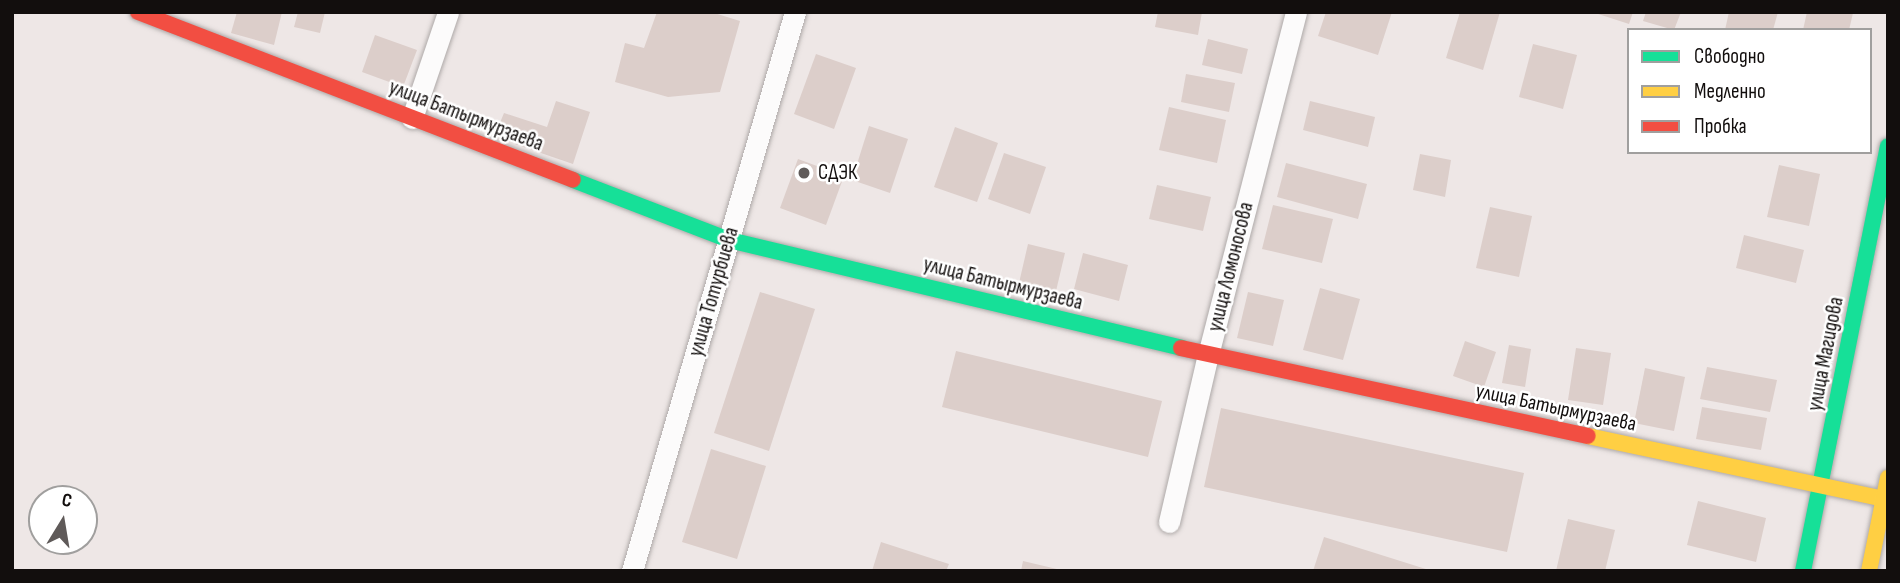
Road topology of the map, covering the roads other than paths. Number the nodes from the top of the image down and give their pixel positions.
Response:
1 (138, 12) edge
2 (448, 12) edge
3 (795, 12) edge
4 (1296, 12) edge
5 (412, 118) junction
6 (1888, 146) edge
7 (729, 240) junction
8 (1208, 355) junction
9 (1888, 478) edge
10 (1821, 487) junction
11 (1886, 499) edge
12 (1169, 523) dead end
13 (632, 571) edge
14 (1803, 571) edge
15 (1868, 571) edge

1 - 5 street, улица Батырмурзаева
2 - 5 street
3 - 7 street, улица Тотурбиева
4 - 8 street, улица Ломоносова
5 - 7 street, улица Батырмурзаева
6 - 10 street, улица Магидова
7 - 8 street, улица Батырмурзаева
7 - 13 street, улица Тотурбиева
8 - 10 street, улица Батырмурзаева
8 - 12 street, улица Ломоносова
9 - 11 street
10 - 11 street, улица Батырмурзаева
10 - 14 street, улица Магидова
11 - 15 street

